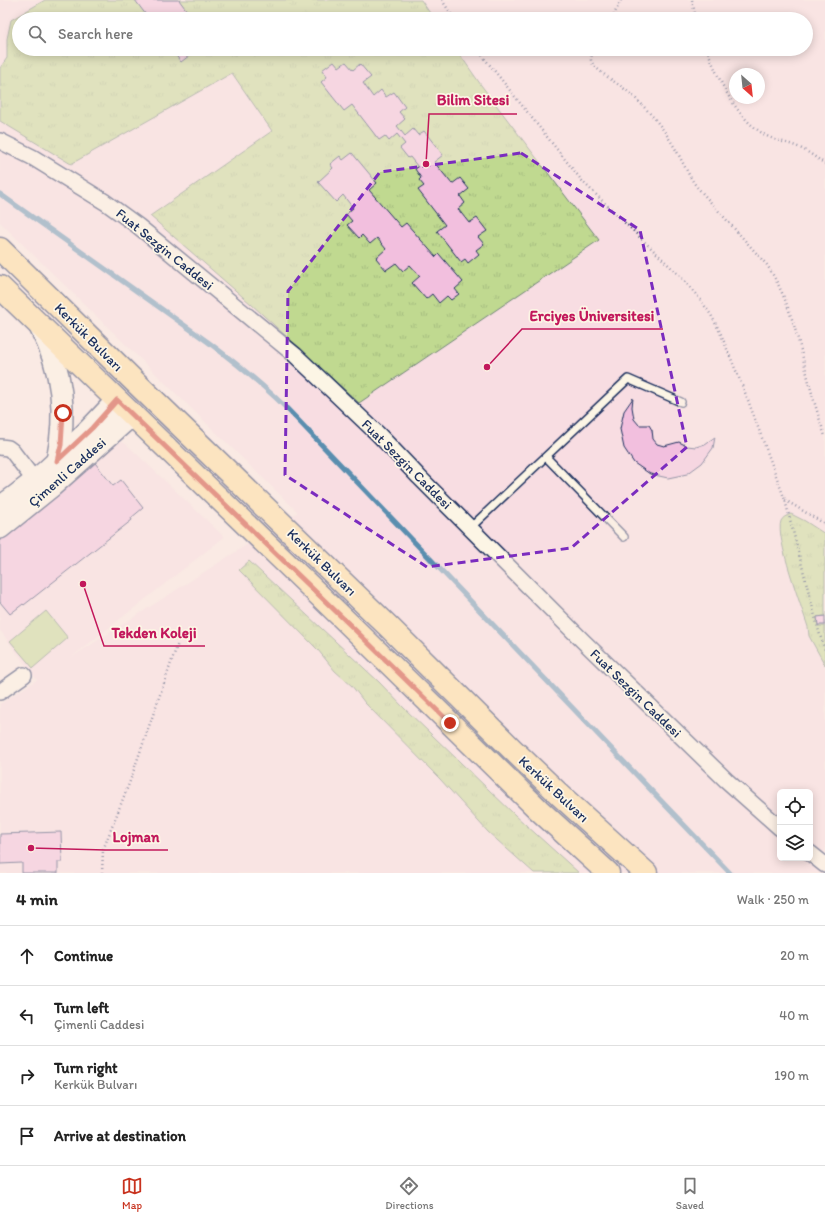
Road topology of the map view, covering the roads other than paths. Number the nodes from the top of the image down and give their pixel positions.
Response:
1 (0, 141) edge
2 (0, 249) edge
3 (0, 286) edge
4 (39, 325) junction
5 (681, 402) dead end
6 (125, 407) junction
7 (0, 447) edge
8 (546, 457) junction
9 (57, 461) junction
10 (35, 480) junction
11 (0, 507) edge
12 (0, 528) edge
13 (470, 528) junction
14 (624, 537) dead end
15 (24, 675) dead end
16 (0, 692) edge
17 (777, 825) edge
18 (813, 855) edge
19 (825, 865) edge
20 (608, 873) edge
21 (646, 873) edge

1 - 13 street, Fuat Sezgin Caddesi
2 - 21 main road, Kerkük Bulvarı
3 - 4 main road, Kerkük Bulvarı
4 - 6 main road, Kerkük Bulvarı
4 - 9 street
5 - 8 lane
6 - 9 street, Çimenli Caddesi
6 - 12 street, Çimenli Caddesi
6 - 20 main road, Kerkük Bulvarı
7 - 10 street
8 - 13 lane
8 - 14 lane
9 - 10 street, Çimenli Caddesi
10 - 11 street, Çimenli Caddesi
13 - 17 street, Fuat Sezgin Caddesi
15 - 16 street
18 - 19 street

